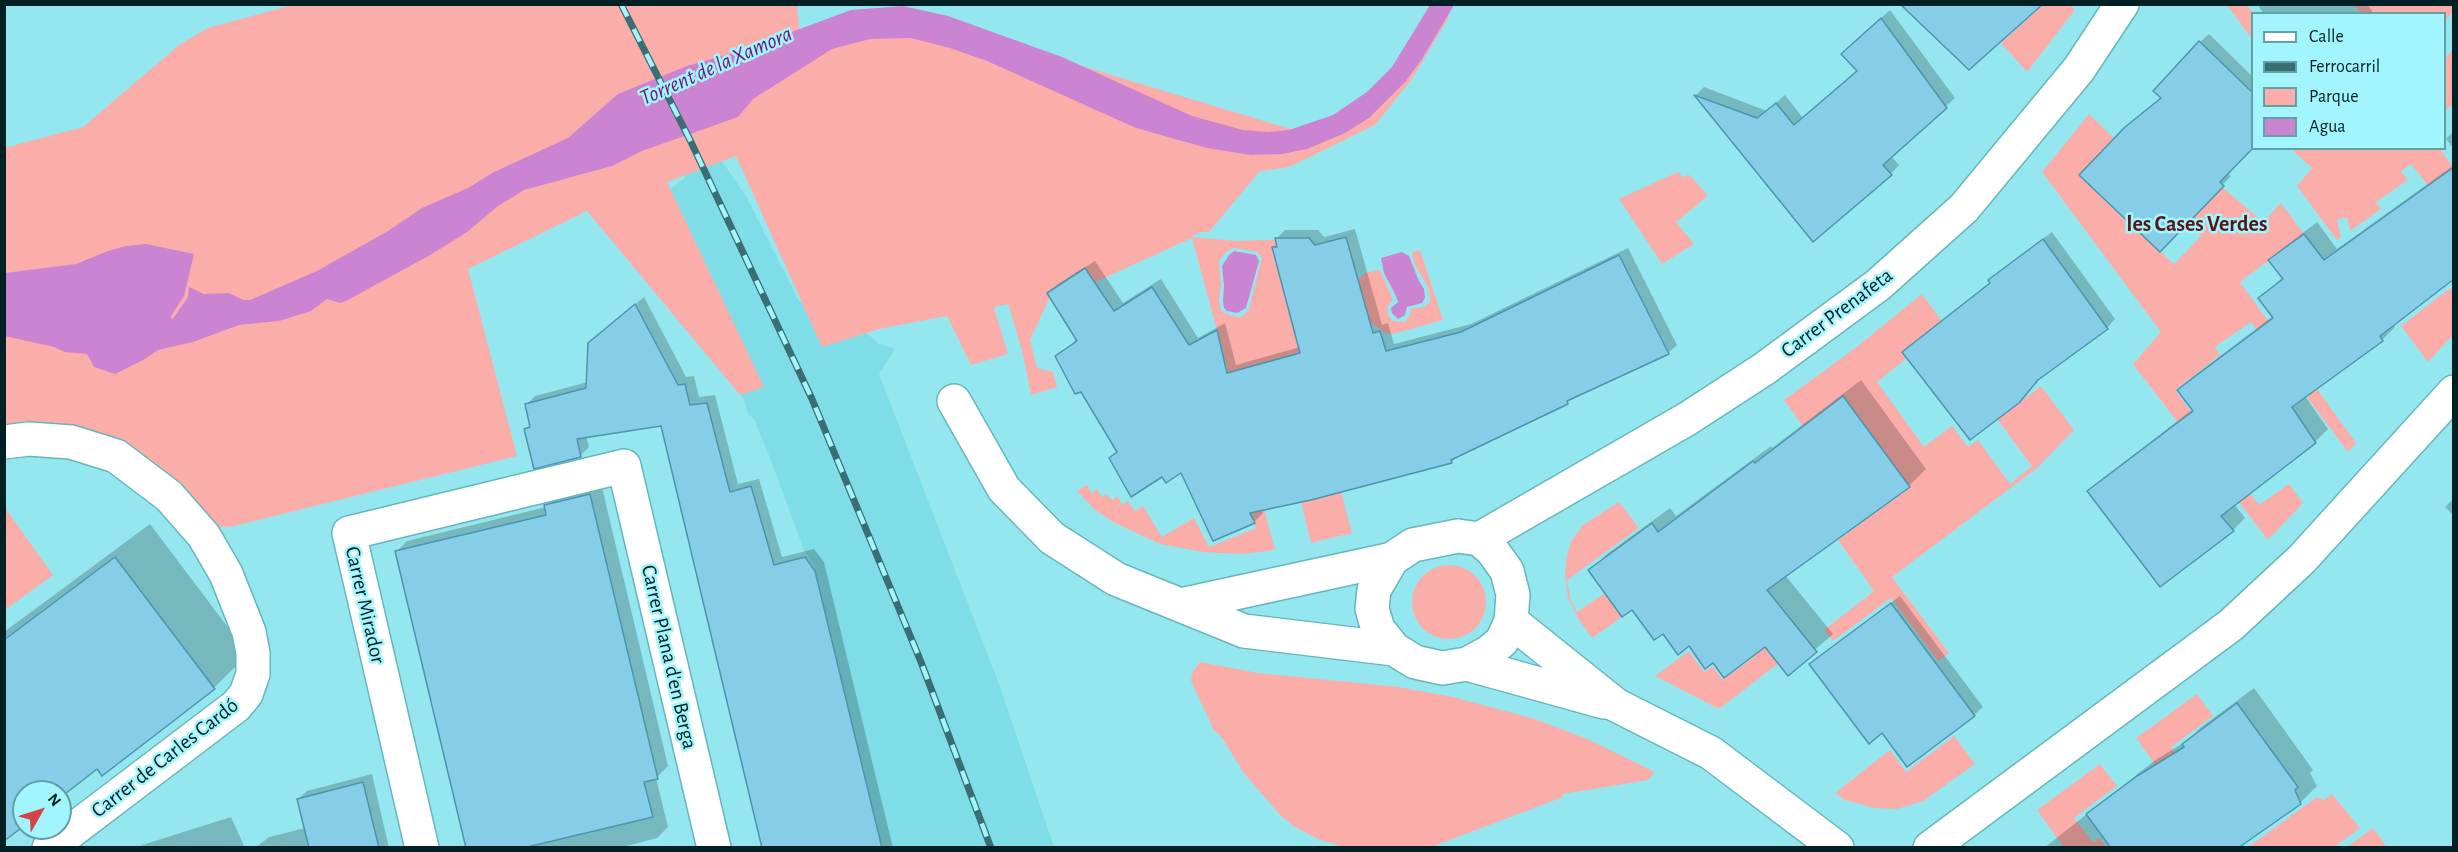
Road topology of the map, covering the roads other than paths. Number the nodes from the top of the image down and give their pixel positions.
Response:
1 (2122, 4) edge
2 (2454, 392) edge
3 (954, 401) dead end
4 (4, 442) edge
5 (624, 466) joint
6 (1479, 539) junction
7 (1392, 559) junction
8 (1180, 605) junction
9 (1511, 621) junction
10 (1394, 649) junction
11 (1467, 664) junction
12 (1616, 705) junction
13 (50, 848) edge
14 (422, 848) edge
15 (714, 848) edge
16 (1837, 848) edge
17 (1930, 848) edge

1 - 6 street, Carrer Prenafeta
2 - 17 street
3 - 8 street
4 - 13 street, Carrer de Carles Cardó
5 - 14 street, Carrer Mirador
5 - 15 street, Carrer Plana d'en Berga
6 - 7 street
6 - 9 street
7 - 8 street
7 - 10 street
8 - 10 street
9 - 11 street
9 - 12 street
10 - 11 street
11 - 12 street
12 - 16 street

